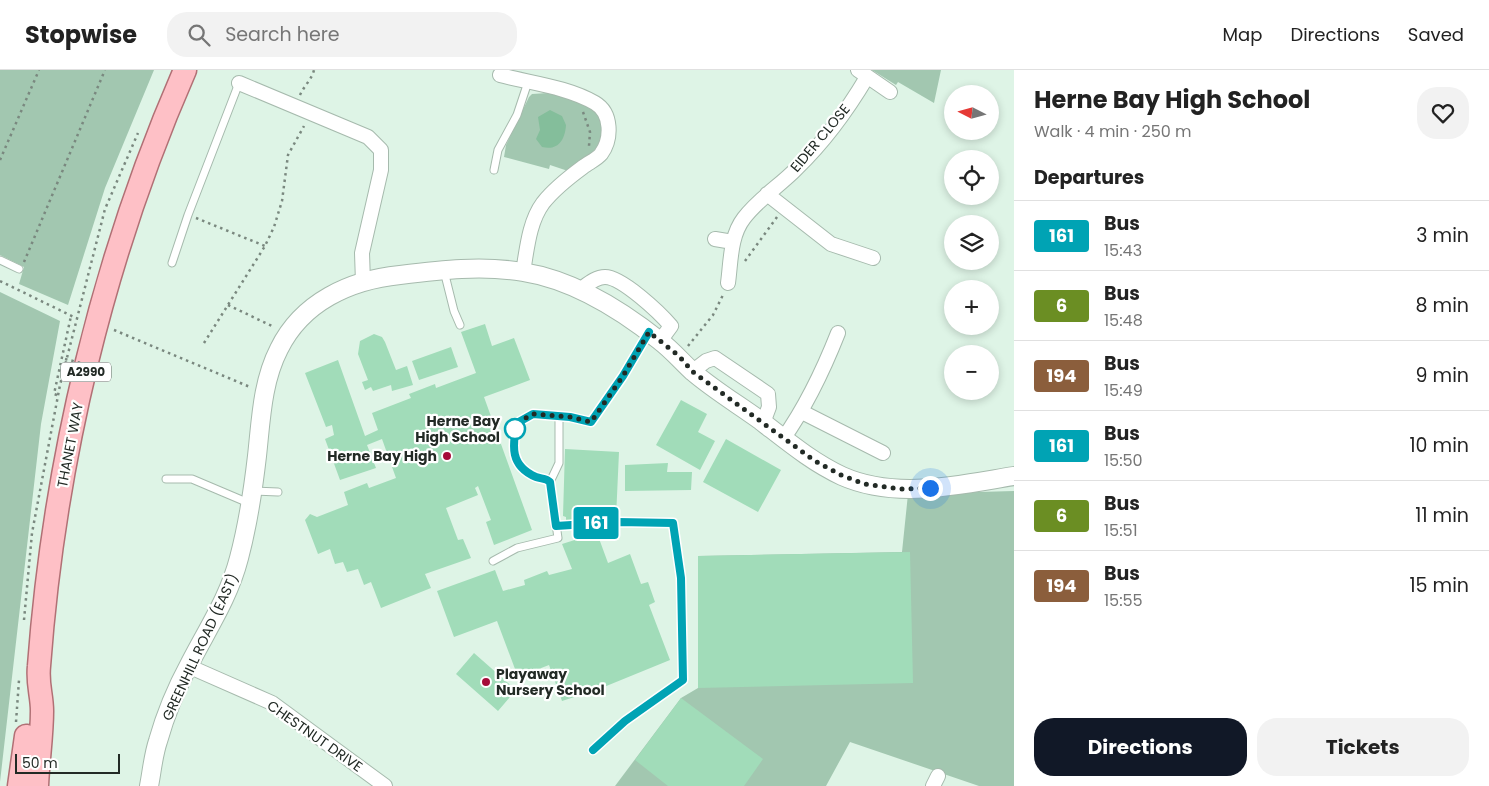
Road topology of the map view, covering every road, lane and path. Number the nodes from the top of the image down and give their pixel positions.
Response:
1 (39, 70) edge
2 (105, 70) edge
3 (185, 70) edge
4 (314, 70) edge
5 (862, 74) edge
6 (500, 75) dead end
7 (528, 82) junction
8 (239, 83) joint
9 (890, 92) dead end
10 (297, 108) junction
11 (582, 110) dead end
12 (311, 113) junction
13 (0, 160) edge
14 (582, 168) junction
15 (494, 170) dead end
16 (767, 194) junction
17 (784, 207) junction
18 (188, 215) junction
19 (714, 239) dead end
20 (733, 242) junction
21 (265, 246) junction
22 (873, 258) dead end
23 (0, 260) edge
24 (172, 263) dead end
25 (19, 268) joint
26 (444, 270) junction
27 (523, 272) junction
28 (0, 282) edge
29 (363, 282) junction
30 (728, 284) junction
31 (581, 289) junction
32 (228, 305) junction
33 (460, 324) dead end
34 (114, 330) dead end
35 (838, 333) dead end
36 (287, 334) junction
37 (655, 336) junction
38 (204, 343) dead end
39 (679, 356) junction
40 (101, 368) dead end
41 (693, 372) junction
42 (265, 388) junction
43 (802, 412) junction
44 (558, 416) junction
45 (764, 423) junction
46 (783, 439) junction
47 (883, 453) dead end
48 (1014, 476) edge
49 (166, 479) dead end
50 (550, 482) junction
51 (278, 492) dead end
52 (252, 498) junction
53 (556, 526) junction
54 (493, 561) dead end
55 (188, 666) junction
56 (38, 686) junction
57 (593, 750) dead end
58 (19, 786) edge
59 (37, 786) edge
60 (149, 786) edge
61 (385, 786) edge

1 - 13 path
2 - 25 path
3 - 56 main road, THANET WAY / A2990
4 - 10 path
5 - 9 street
5 - 16 street, EIDER CLOSE
6 - 7 street
7 - 14 street
7 - 15 lane
8 - 10 street
8 - 18 lane
10 - 12 street
11 - 14 path
12 - 21 path
12 - 29 street
14 - 27 street
16 - 17 street
16 - 20 street, EIDER CLOSE
17 - 22 street
17 - 30 path
18 - 21 path
18 - 24 lane
19 - 20 street
20 - 30 street, EIDER CLOSE
21 - 32 path
23 - 25 lane
26 - 27 street, GREENHILL ROAD (EAST)
26 - 29 street, GREENHILL ROAD (EAST)
26 - 33 lane
27 - 31 street, GREENHILL ROAD (EAST)
28 - 40 path, bridge
29 - 36 street, GREENHILL ROAD (EAST)
30 - 39 path
31 - 37 street, GREENHILL ROAD (EAST)
31 - 37 street
32 - 36 path
32 - 38 path
34 - 42 path
35 - 43 street
36 - 42 street, GREENHILL ROAD (EAST)
37 - 39 street, GREENHILL ROAD (EAST)
37 - 44 lane
39 - 41 street, GREENHILL ROAD (EAST)
41 - 45 street, GREENHILL ROAD (EAST)
41 - 45 street
42 - 52 street, GREENHILL ROAD (EAST)
43 - 46 street
43 - 47 street
44 - 50 lane
44 - 50 lane
45 - 46 street, GREENHILL ROAD (EAST)
46 - 48 street, GREENHILL ROAD (EAST)
49 - 52 lane
50 - 53 lane
51 - 52 lane
52 - 55 street, GREENHILL ROAD (EAST)
53 - 54 lane
53 - 57 lane
55 - 60 street, GREENHILL ROAD (EAST)
55 - 61 street, CHESTNUT DRIVE
56 - 58 main road, THANET WAY / A2990
56 - 59 main road, THANET WAY / A2990

